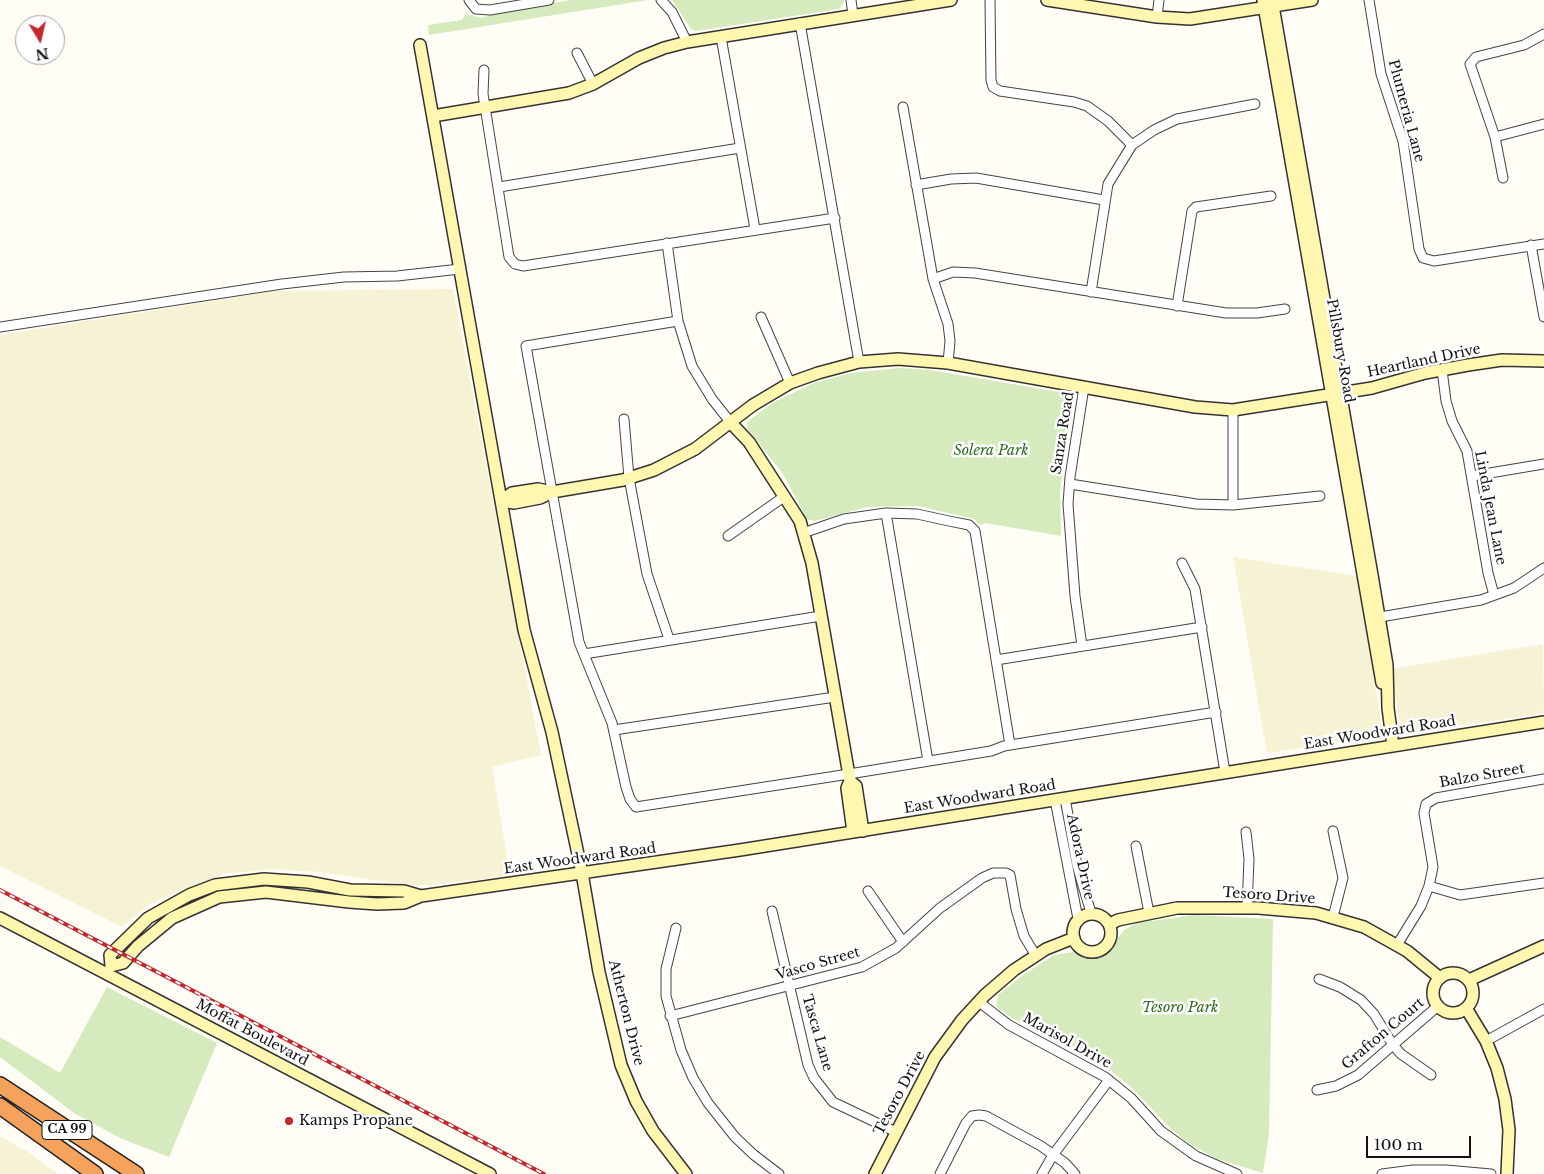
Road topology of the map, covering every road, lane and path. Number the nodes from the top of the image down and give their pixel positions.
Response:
1 (549, 0) edge
2 (661, 0) edge
3 (850, 0) edge
4 (951, 0) edge
5 (990, 0) edge
6 (1046, 0) edge
7 (1160, 0) edge
8 (1312, 0) edge
9 (1369, 0) edge
10 (470, 3) edge
11 (1268, 4) edge
12 (853, 15) junction
13 (1157, 17) junction
14 (800, 23) junction
15 (1544, 34) edge
16 (721, 37) junction
17 (687, 42) junction
18 (420, 45) dead end
19 (577, 53) dead end
20 (484, 70) dead end
21 (593, 84) junction
22 (1255, 104) dead end
23 (485, 107) junction
24 (903, 107) dead end
25 (433, 116) junction
26 (1544, 124) edge
27 (1495, 137) junction
28 (1132, 145) junction
29 (740, 148) junction
30 (1503, 178) dead end
31 (916, 185) junction
32 (499, 187) junction
33 (1270, 196) dead end
34 (1104, 200) junction
35 (835, 218) junction
36 (755, 229) junction
37 (667, 243) junction
38 (1544, 244) edge
39 (1532, 246) junction
40 (460, 269) junction
41 (933, 279) junction
42 (1091, 292) junction
43 (1177, 306) junction
44 (1285, 309) dead end
45 (1544, 316) edge
46 (761, 317) dead end
47 (678, 322) junction
48 (0, 327) edge
49 (1544, 361) edge
50 (860, 362) junction
51 (948, 363) junction
52 (1442, 370) junction
53 (790, 383) junction
54 (1084, 387) junction
55 (1336, 394) junction
56 (1233, 410) junction
57 (624, 419) dead end
58 (731, 423) junction
59 (1544, 464) edge
60 (1472, 476) junction
61 (629, 478) junction
62 (1070, 484) junction
63 (552, 492) junction
64 (785, 496) junction
65 (1320, 496) dead end
66 (500, 501) junction
67 (1233, 505) junction
68 (886, 513) junction
69 (803, 533) junction
70 (728, 536) dead end
71 (1182, 563) dead end
72 (1544, 568) edge
73 (1494, 595) junction
74 (821, 616) junction
75 (1374, 618) junction
76 (1202, 627) junction
77 (670, 639) junction
78 (1082, 646) junction
79 (584, 654) junction
80 (996, 660) junction
81 (835, 697) junction
82 (1216, 712) junction
83 (1544, 722) edge
84 (614, 730) junction
85 (1010, 745) junction
86 (1394, 746) junction
87 (928, 761) junction
88 (1225, 772) junction
89 (849, 778) junction
90 (1544, 780) edge
91 (1060, 799) junction
92 (1333, 831) dead end
93 (858, 832) junction
94 (1246, 832) dead end
95 (1136, 846) dead end
96 (582, 874) junction
97 (1544, 883) edge
98 (1429, 886) junction
99 (868, 890) dead end
100 (1247, 908) junction
101 (772, 911) dead end
102 (1149, 912) junction
103 (1091, 913) junction
104 (1333, 917) junction
105 (0, 918) edge
106 (1078, 919) junction
107 (1110, 924) junction
108 (676, 928) dead end
109 (1074, 938) junction
110 (903, 942) junction
111 (1397, 945) junction
112 (1544, 946) edge
113 (1036, 956) junction
114 (109, 970) junction
115 (1440, 978) junction
116 (1319, 979) dead end
117 (1469, 980) junction
118 (790, 987) junction
119 (979, 1002) junction
120 (1438, 1006) junction
121 (1466, 1008) junction
122 (1544, 1010) edge
123 (670, 1016) junction
124 (1486, 1041) junction
125 (1393, 1045) junction
126 (1431, 1075) dead end
127 (1109, 1080) junction
128 (0, 1084) edge
129 (1317, 1090) dead end
130 (0, 1106) edge
131 (896, 1132) junction
132 (1053, 1155) junction
133 (95, 1174) edge
134 (136, 1174) edge
135 (490, 1174) edge
136 (686, 1174) edge
137 (779, 1174) edge
138 (875, 1174) edge
139 (940, 1174) edge
140 (1042, 1174) edge
141 (1075, 1174) edge
142 (1234, 1174) edge
143 (1382, 1174) edge
144 (1491, 1174) edge
145 (1507, 1174) edge

1 - 10 street
2 - 17 street
3 - 12 street
4 - 12 street
5 - 28 street
6 - 13 street
7 - 13 street
8 - 11 street
9 - 39 street, Plumeria Lane
11 - 13 street
11 - 55 street, Pillsbury Road
12 - 14 street
14 - 16 street
14 - 35 street
15 - 27 street
16 - 17 street
16 - 29 street
17 - 21 street
18 - 25 street, Atherton Drive
19 - 21 street
20 - 23 street
21 - 23 street
22 - 28 street
23 - 25 street
23 - 32 street
24 - 31 street
25 - 40 street, Atherton Drive
26 - 27 street
27 - 30 street
28 - 34 street
29 - 32 street
29 - 36 street
31 - 34 street
31 - 41 street
32 - 37 street
33 - 43 street
34 - 42 street
35 - 36 street
35 - 50 street
36 - 37 street
37 - 47 street
38 - 39 street
39 - 45 street
40 - 48 street
40 - 66 street, Atherton Drive
41 - 42 street
41 - 51 street
42 - 43 street
43 - 44 street
46 - 53 street
47 - 58 street
47 - 63 street
49 - 52 street, Heartland Drive
50 - 51 street, Heartland Drive
50 - 53 street, Heartland Drive
51 - 54 street, Heartland Drive
52 - 55 street, Heartland Drive
52 - 60 street, Linda Jean Lane
53 - 58 street, Heartland Drive
54 - 56 street, Heartland Drive
54 - 62 street, Sanza Road
55 - 56 street, Heartland Drive
55 - 75 street, Pillsbury Road
56 - 67 street
57 - 61 street
58 - 61 street, Heartland Drive
58 - 64 street
59 - 60 street
60 - 73 street, Linda Jean Lane
61 - 63 street, Heartland Drive
61 - 77 street
62 - 67 street
62 - 78 street, Sanza Road
63 - 66 street, Heartland Drive
63 - 79 street
64 - 69 street
64 - 70 street
65 - 67 street
66 - 96 street, Atherton Drive
68 - 69 street
68 - 80 street
68 - 87 street
69 - 74 street
71 - 76 street
72 - 73 street
73 - 75 street
74 - 77 street
74 - 81 street
75 - 86 street, Pillsbury Road
76 - 78 street
76 - 82 street
77 - 79 street
78 - 80 street
79 - 84 street
80 - 85 street
81 - 84 street
81 - 89 street
82 - 85 street
82 - 88 street
83 - 86 street, East Woodward Road
84 - 89 street
85 - 87 street
86 - 88 street, East Woodward Road
87 - 89 street
88 - 91 street, East Woodward Road
89 - 93 street
90 - 98 street, Balzo Street
91 - 93 street, East Woodward Road
91 - 103 street, Adora Drive
91 - 106 street, Adora Drive
92 - 104 street
93 - 96 street, East Woodward Road
94 - 100 street
95 - 102 street
96 - 114 street, East Woodward Road
96 - 136 street, Atherton Drive
97 - 98 street
98 - 111 street
99 - 110 street
100 - 102 street, Tesoro Drive
100 - 104 street, Tesoro Drive
101 - 118 street, Tasca Lane
102 - 107 street, Tesoro Drive
103 - 106 street
103 - 107 street
104 - 111 street, Tesoro Drive
105 - 114 street, Moffat Boulevard
106 - 109 street
107 - 109 street
108 - 123 street
109 - 113 street, Tesoro Drive
110 - 113 street, Vasco Street
110 - 118 street, Vasco Street
111 - 115 street, Tesoro Drive
112 - 117 street
113 - 119 street, Tesoro Drive
114 - 135 street, Moffat Boulevard
115 - 117 street
115 - 120 street
116 - 125 street
117 - 121 street
118 - 123 street, Vasco Street
118 - 131 street, Tasca Lane
119 - 127 street, Marisol Drive
119 - 131 street, Tesoro Drive
120 - 121 street
120 - 125 street, Grafton Court
121 - 124 street
122 - 124 street
123 - 137 street
124 - 145 street
125 - 126 street
125 - 129 street, Grafton Court
127 - 132 street
127 - 142 street, Marisol Drive
128 - 134 highway, CA 99
130 - 133 highway, CA 99
131 - 138 street, Tesoro Drive
132 - 139 street
132 - 140 street
132 - 141 street
143 - 144 street

